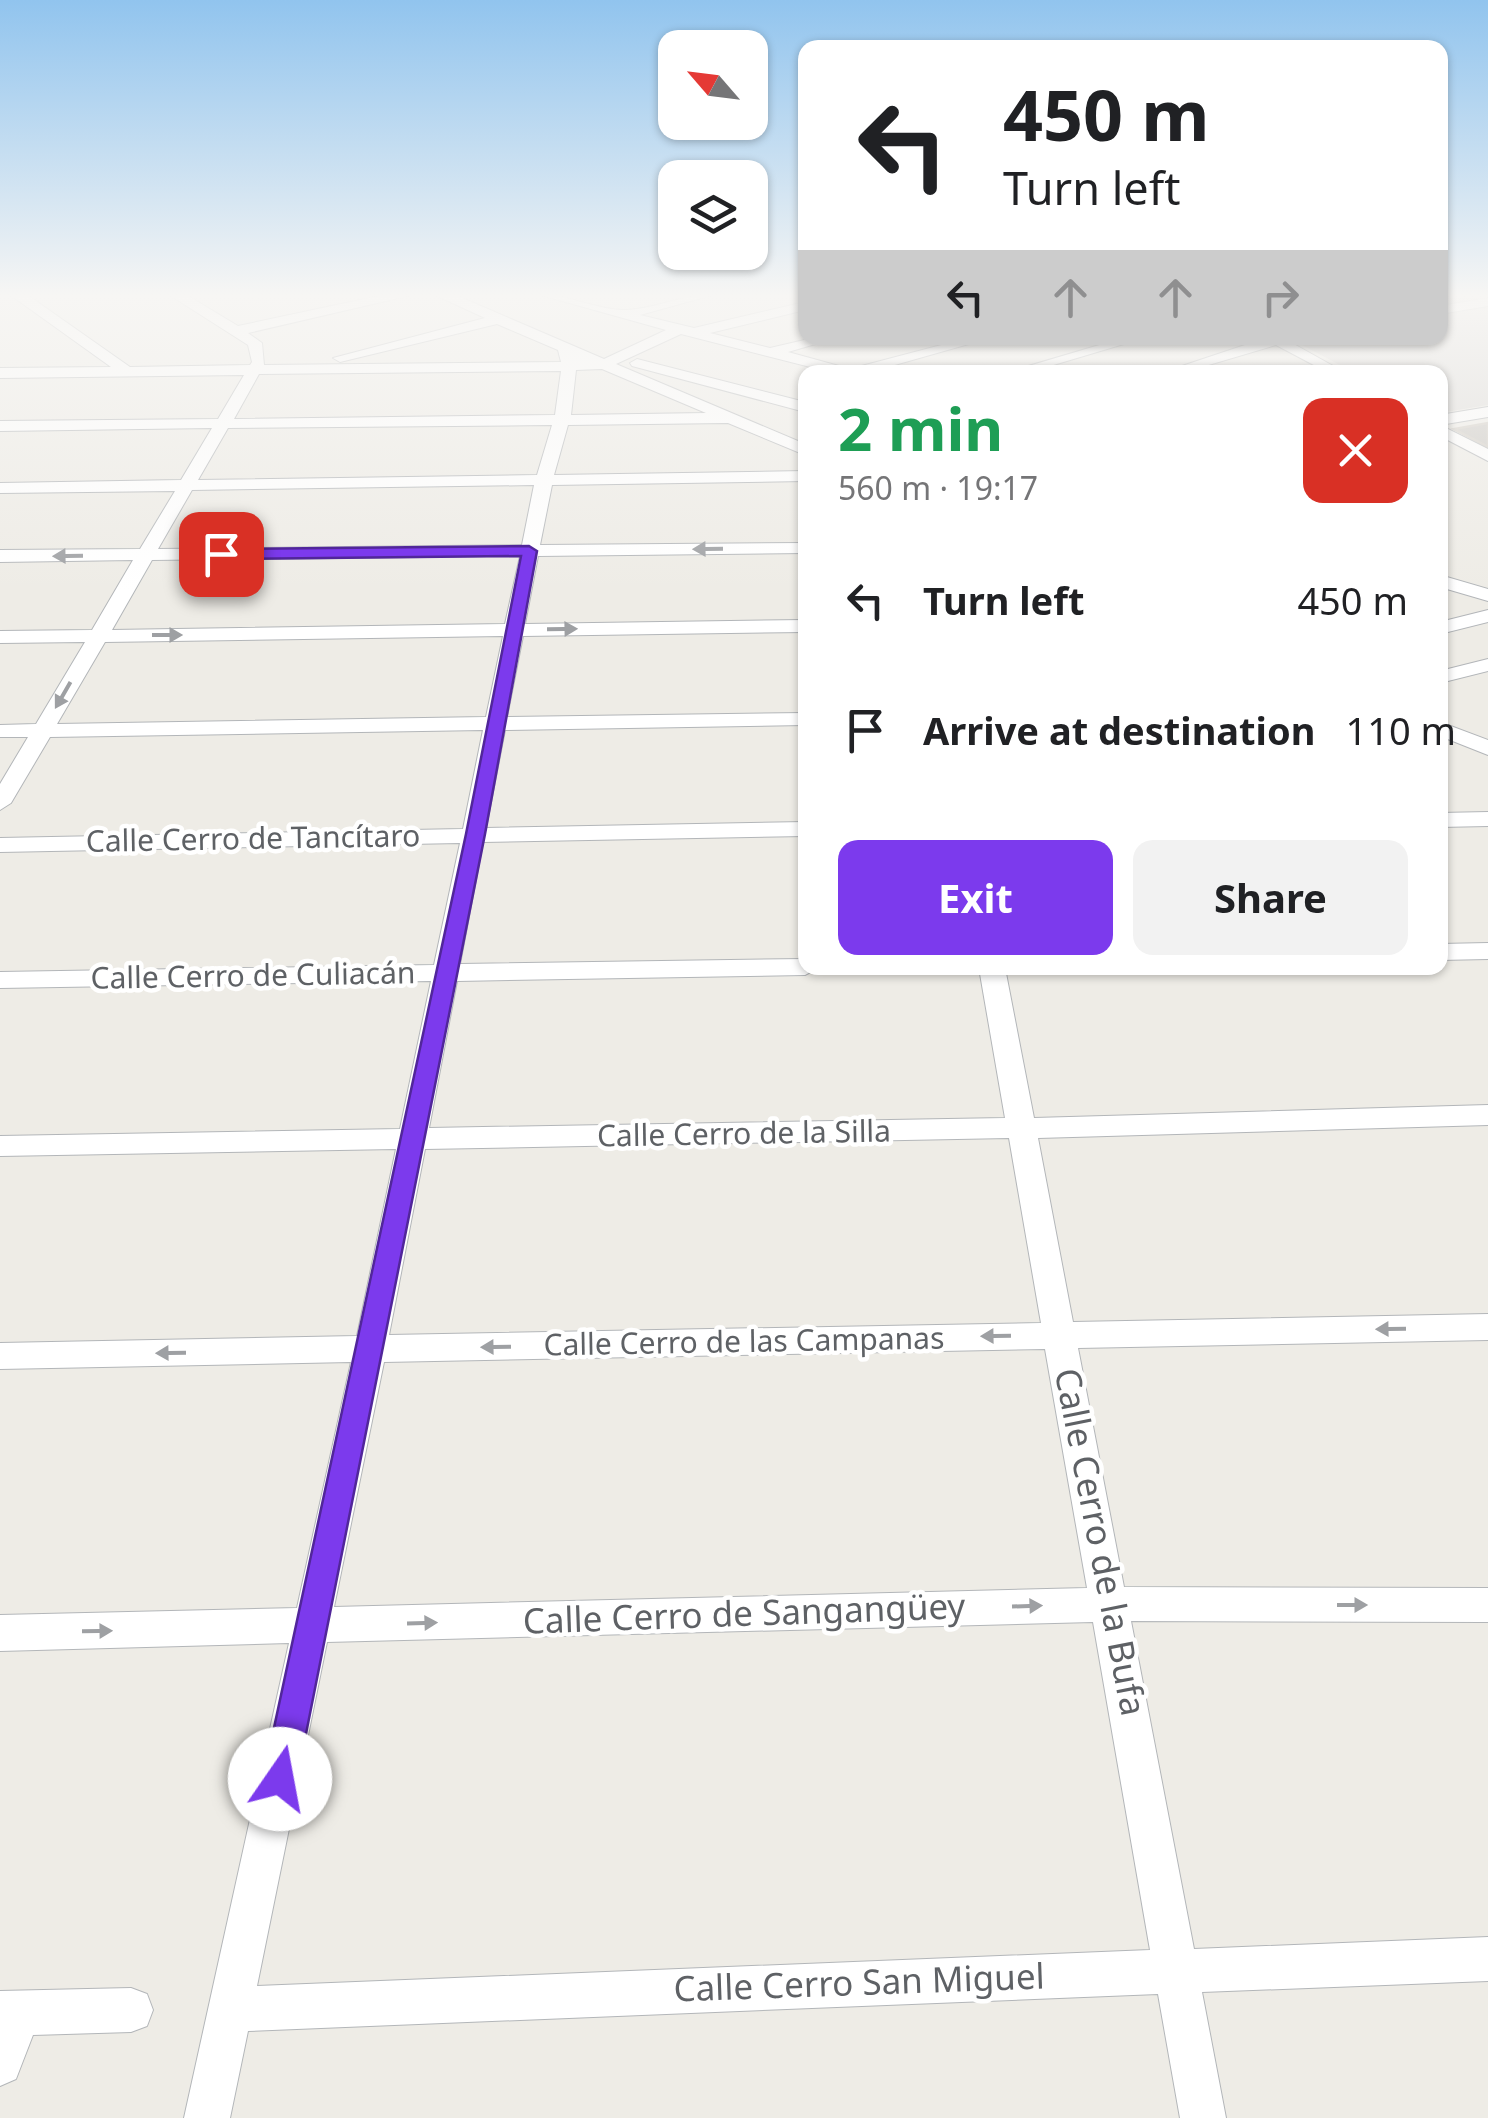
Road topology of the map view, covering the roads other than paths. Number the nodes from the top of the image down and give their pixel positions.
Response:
1 (242, 393) edge
2 (565, 393) edge
3 (677, 393) edge
4 (748, 393) edge
5 (798, 404) edge
6 (1488, 412) edge
7 (729, 418) junction
8 (1448, 419) edge
9 (560, 420) junction
10 (224, 424) junction
11 (0, 426) edge
12 (1448, 434) edge
13 (798, 447) edge
14 (1488, 456) edge
15 (798, 476) edge
16 (544, 480) junction
17 (188, 485) junction
18 (0, 488) edge
19 (798, 548) edge
20 (529, 551) junction
21 (144, 555) junction
22 (0, 556) edge
23 (1448, 584) edge
24 (1488, 595) edge
25 (1488, 616) edge
26 (1448, 625) edge
27 (798, 626) edge
28 (516, 630) junction
29 (97, 636) junction
30 (0, 637) edge
31 (1481, 671) edge
32 (1448, 676) edge
33 (798, 718) edge
34 (496, 722) junction
35 (43, 730) junction
36 (0, 731) edge
37 (1448, 731) edge
38 (1488, 748) edge
39 (0, 803) edge
40 (1448, 820) edge
41 (1488, 820) edge
42 (798, 829) edge
43 (476, 834) junction
44 (0, 845) edge
45 (1488, 951) edge
46 (1448, 952) edge
47 (798, 966) edge
48 (447, 972) junction
49 (993, 975) edge
50 (0, 980) edge
51 (1488, 1115) edge
52 (1024, 1128) junction
53 (411, 1140) junction
54 (0, 1146) edge
55 (1488, 1327) edge
56 (1061, 1335) junction
57 (370, 1350) junction
58 (0, 1356) edge
59 (1112, 1604) junction
60 (1488, 1605) edge
61 (313, 1626) junction
62 (0, 1633) edge
63 (1488, 1959) edge
64 (1178, 1970) junction
65 (231, 2009) junction
66 (131, 2010) dead end
67 (9, 2012) edge
68 (0, 2063) edge
69 (207, 2118) edge
70 (1203, 2118) edge

1 - 10 street
2 - 9 street
3 - 7 street
4 - 5 street
6 - 8 street
7 - 9 street
7 - 13 street
9 - 10 street
9 - 16 street
10 - 11 street
10 - 17 street
12 - 14 street
15 - 16 street
16 - 17 street
16 - 20 street
17 - 18 street
17 - 21 street
19 -> 20 street
20 - 21 street
20 - 28 street
21 -> 22 street
21 - 29 street
23 - 24 street
25 - 26 street
28 -> 27 street
29 -> 28 street
28 - 34 street
29 - 30 street
29 -> 35 street
31 - 32 street
33 - 34 street
34 - 35 street
34 - 43 street
35 - 36 street
35 - 39 street
37 - 38 street
40 - 41 street
42 - 43 street, Calle Cerro de Tancítaro
43 - 44 street, Calle Cerro de Tancítaro
43 - 48 street
45 - 46 street
47 - 48 street, Calle Cerro de Culiacán
48 - 50 street, Calle Cerro de Culiacán
48 - 53 street
49 - 52 street, Calle Cerro de la Bufa
51 - 52 street, Calle Cerro de la Silla
52 - 53 street, Calle Cerro de la Silla
52 - 56 street, Calle Cerro de la Bufa
53 - 54 street, Calle Cerro de la Silla
53 - 57 street
55 -> 56 street, Calle Cerro de las Campanas
56 -> 57 street, Calle Cerro de las Campanas
56 - 59 street, Calle Cerro de la Bufa
57 -> 58 street, Calle Cerro de las Campanas
57 - 61 street
59 -> 60 street, Calle Cerro de Sangangüey
61 -> 59 street, Calle Cerro de Sangangüey
59 - 64 street, Calle Cerro de la Bufa
62 -> 61 street, Calle Cerro de Sangangüey
61 - 65 street
63 - 64 street, Calle Cerro San Miguel
64 - 65 street, Calle Cerro San Miguel
64 - 70 street, Calle Cerro de la Bufa
65 - 69 street
66 - 67 street
67 - 68 street

